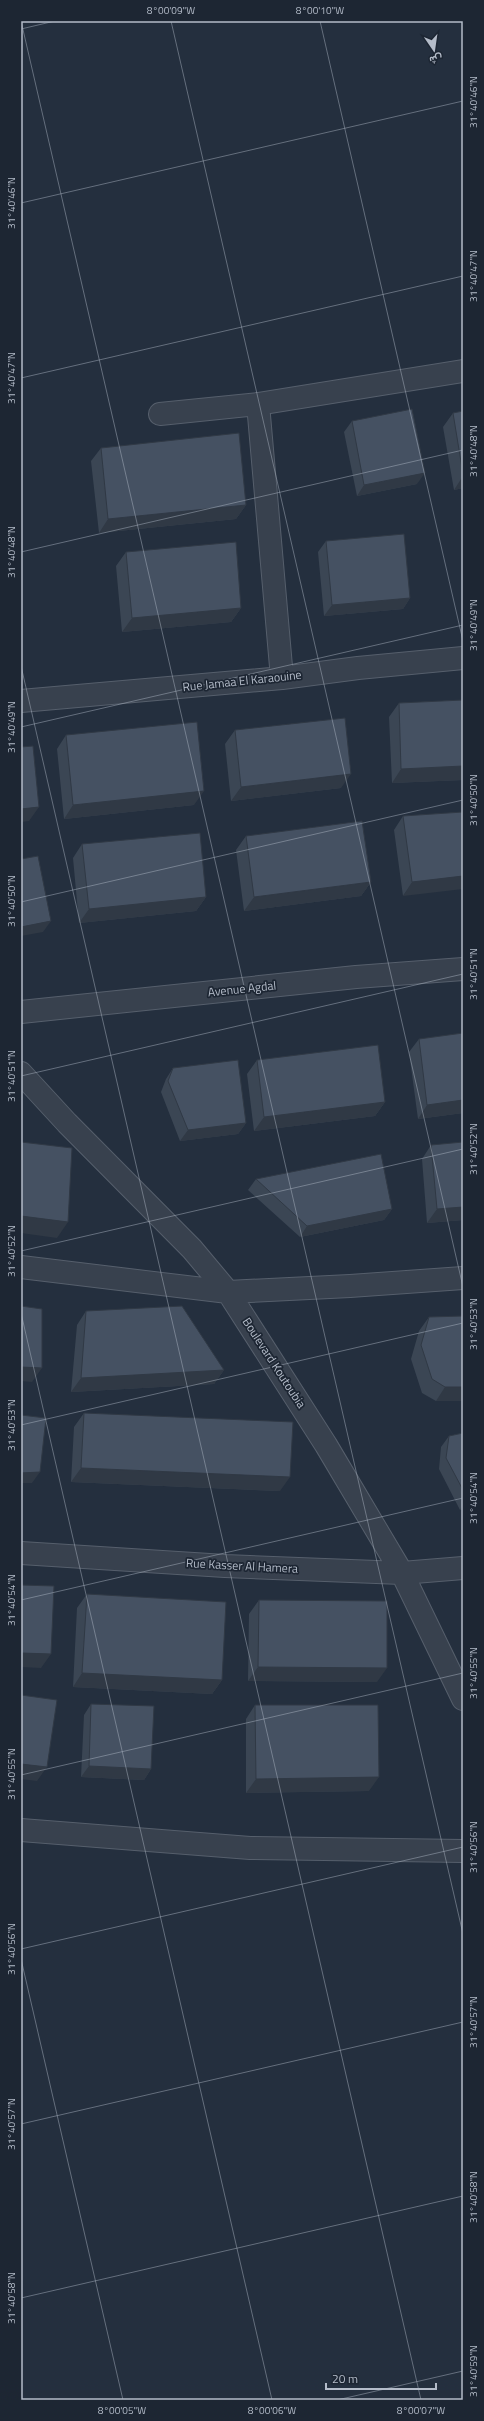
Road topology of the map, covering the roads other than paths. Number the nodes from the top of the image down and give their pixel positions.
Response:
1 (463, 371) edge
2 (258, 404) junction
3 (160, 414) dead end
4 (463, 658) edge
5 (282, 678) junction
6 (21, 701) edge
7 (463, 969) edge
8 (21, 1012) edge
9 (21, 1073) edge
10 (21, 1267) edge
11 (463, 1278) edge
12 (228, 1292) junction
13 (21, 1553) edge
14 (463, 1568) edge
15 (402, 1573) junction
16 (463, 1699) edge
17 (21, 1830) edge
18 (463, 1851) edge

1 - 2 street
2 - 3 street
2 - 5 street
4 - 5 street, Rue Jamaa El Karaouine
5 - 6 street, Rue Jamaa El Karaouine
7 - 8 street, Avenue Agdal
9 - 12 street, Boulevard Koutoubia
10 - 12 street
11 - 12 street
12 - 15 street, Boulevard Koutoubia
13 - 15 street, Rue Kasser Al Hamera
14 - 15 street, Rue Kasser Al Hamera
15 - 16 street, Boulevard Koutoubia
17 - 18 street

